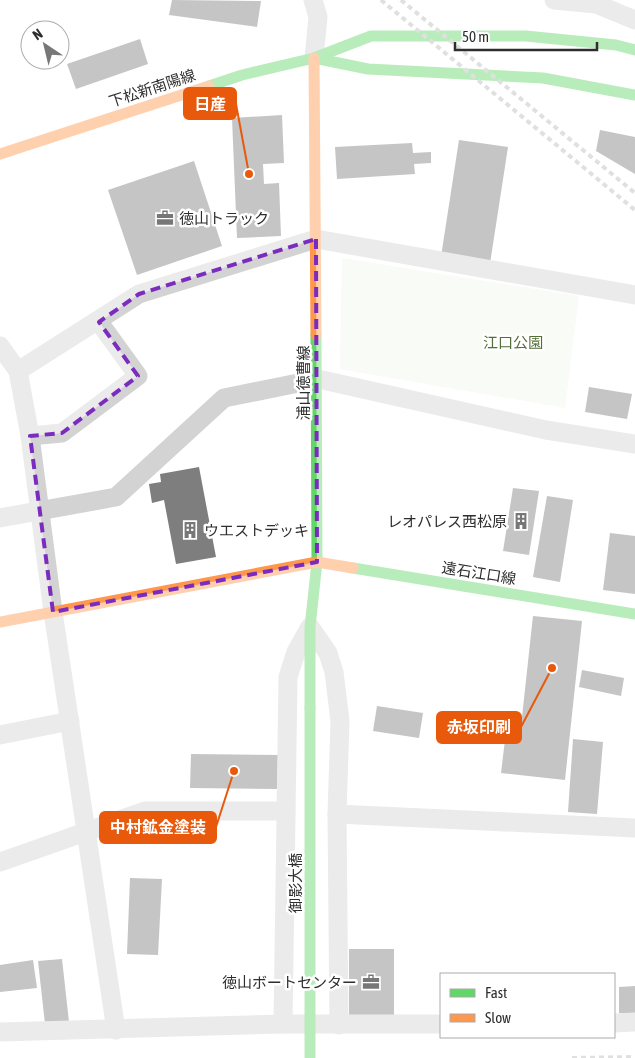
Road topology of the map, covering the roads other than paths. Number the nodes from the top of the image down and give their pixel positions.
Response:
1 (313, 0) edge
2 (554, 0) edge
3 (635, 20) edge
4 (635, 50) edge
5 (314, 58) junction
6 (635, 95) edge
7 (0, 154) edge
8 (316, 239) junction
9 (635, 295) edge
10 (99, 322) junction
11 (0, 346) edge
12 (18, 371) junction
13 (318, 379) junction
14 (30, 436) junction
15 (635, 444) edge
16 (40, 510) junction
17 (0, 518) edge
18 (317, 562) junction
19 (53, 612) junction
20 (635, 614) edge
21 (0, 622) edge
22 (310, 627) junction
23 (310, 708) joint
24 (70, 721) junction
25 (0, 735) edge
26 (286, 811) junction
27 (337, 814) junction
28 (635, 828) edge
29 (86, 831) junction
30 (0, 862) edge
31 (635, 1022) edge
32 (615, 1023) edge
33 (283, 1024) junction
34 (440, 1024) edge
35 (339, 1025) junction
36 (116, 1030) junction
37 (0, 1032) edge
38 (310, 1058) edge

1 - 5 street
2 - 3 street
4 - 5 street, 下松新南陽線
5 - 6 street, 下松新南陽線
5 - 7 street, 下松新南陽線
5 - 8 street, 浦山徳曹線
8 - 9 street
8 - 10 street
8 - 13 street, 浦山徳曹線
10 - 12 street
10 - 14 street
11 - 12 street
12 - 14 street
13 - 15 street
13 - 16 street
13 - 18 street, 浦山徳曹線
14 - 16 street
16 - 17 street
16 - 19 street
18 - 19 street
18 - 20 street, 遠石江口線
18 - 22 street, 浦山徳曹線
19 - 21 street
19 - 24 street
22 - 23 street, 浦山徳曹線
22 - 26 street
22 - 27 street
23 - 38 street, 御影大橋, bridge
24 - 25 street
24 - 29 street
26 - 29 street
26 - 33 street
27 - 28 street
27 - 35 street
29 - 30 street
29 - 36 street
31 - 32 street
33 - 35 street
33 - 36 street
34 - 35 street
36 - 37 street

